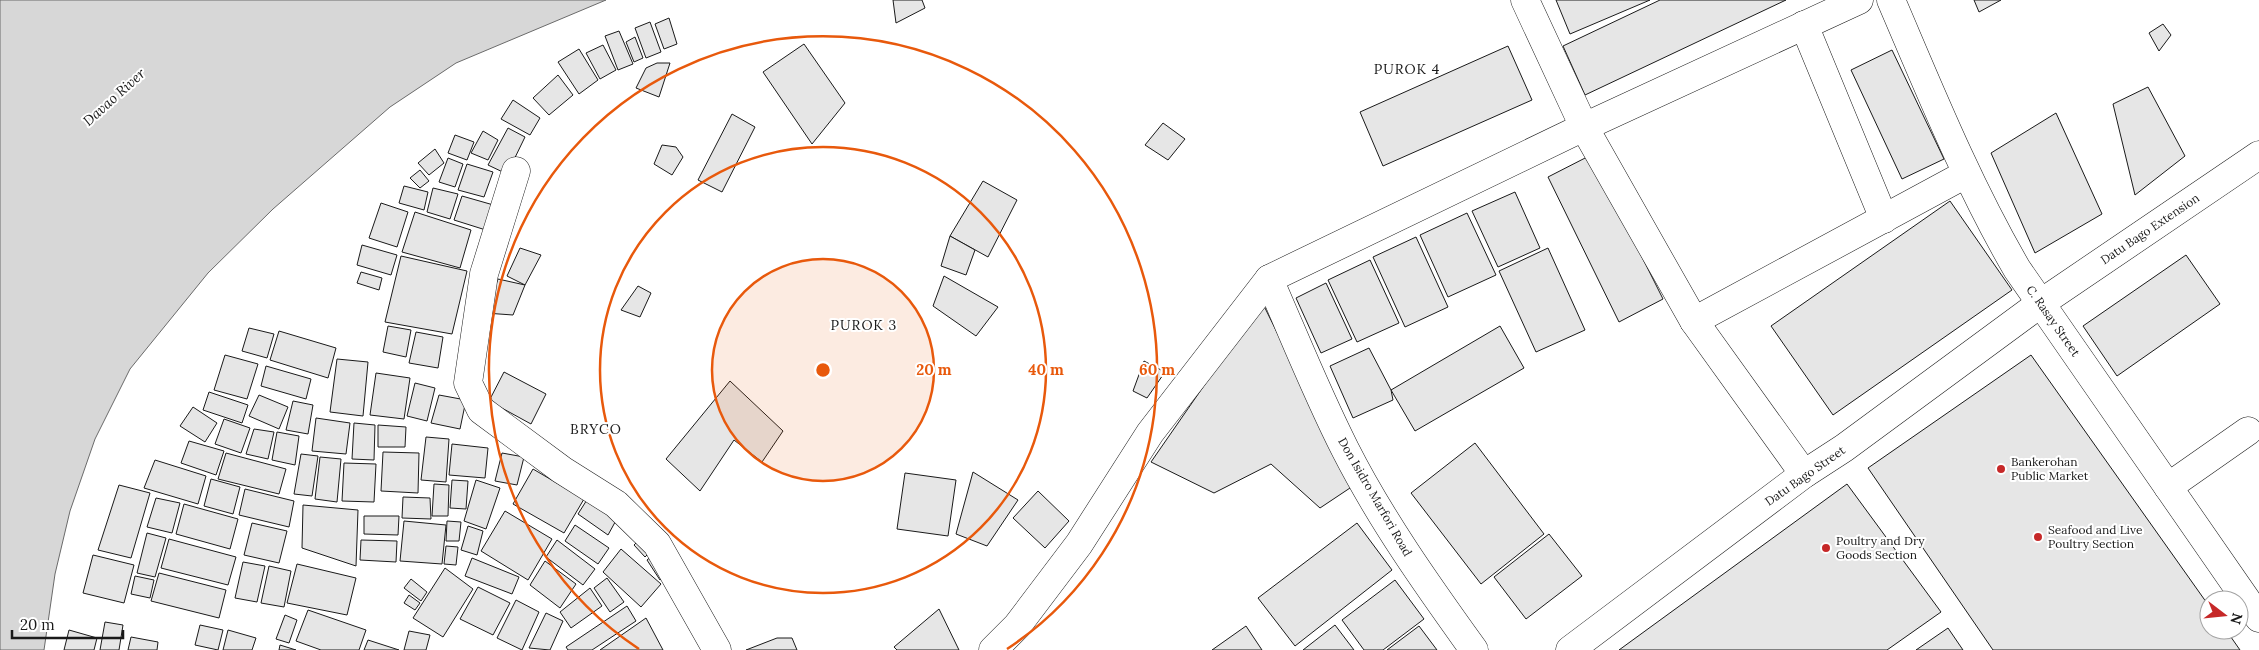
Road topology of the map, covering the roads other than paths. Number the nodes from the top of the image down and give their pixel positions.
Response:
1 (1525, 0) edge
2 (1859, 0) edge
3 (1891, 0) edge
4 (1804, 26) junction
5 (1584, 127) junction
6 (2259, 155) edge
7 (516, 171) dead end
8 (1966, 174) junction
9 (1884, 219) junction
10 (1269, 279) junction
11 (2041, 303) junction
12 (1694, 321) junction
13 (2248, 431) dead end
14 (1804, 474) junction
15 (2168, 487) junction
16 (2259, 618) edge
17 (717, 650) edge
18 (993, 650) edge
19 (1474, 650) edge
20 (1570, 650) edge

1 - 5 street
2 - 4 street
3 - 8 street, C. Rasay Street
4 - 5 street
4 - 9 street
5 - 10 street
5 - 12 street
6 - 11 street, Datu Bago Extension
7 - 17 street
8 - 9 street
8 - 11 street, C. Rasay Street
9 - 12 street
10 - 18 street
10 - 19 street, Don Isidro Marfori Road
11 - 14 street, Datu Bago Street
11 - 15 street, C. Rasay Street
12 - 14 street
13 - 15 street
14 - 20 street, Datu Bago Street
15 - 16 street, C. Rasay Street

